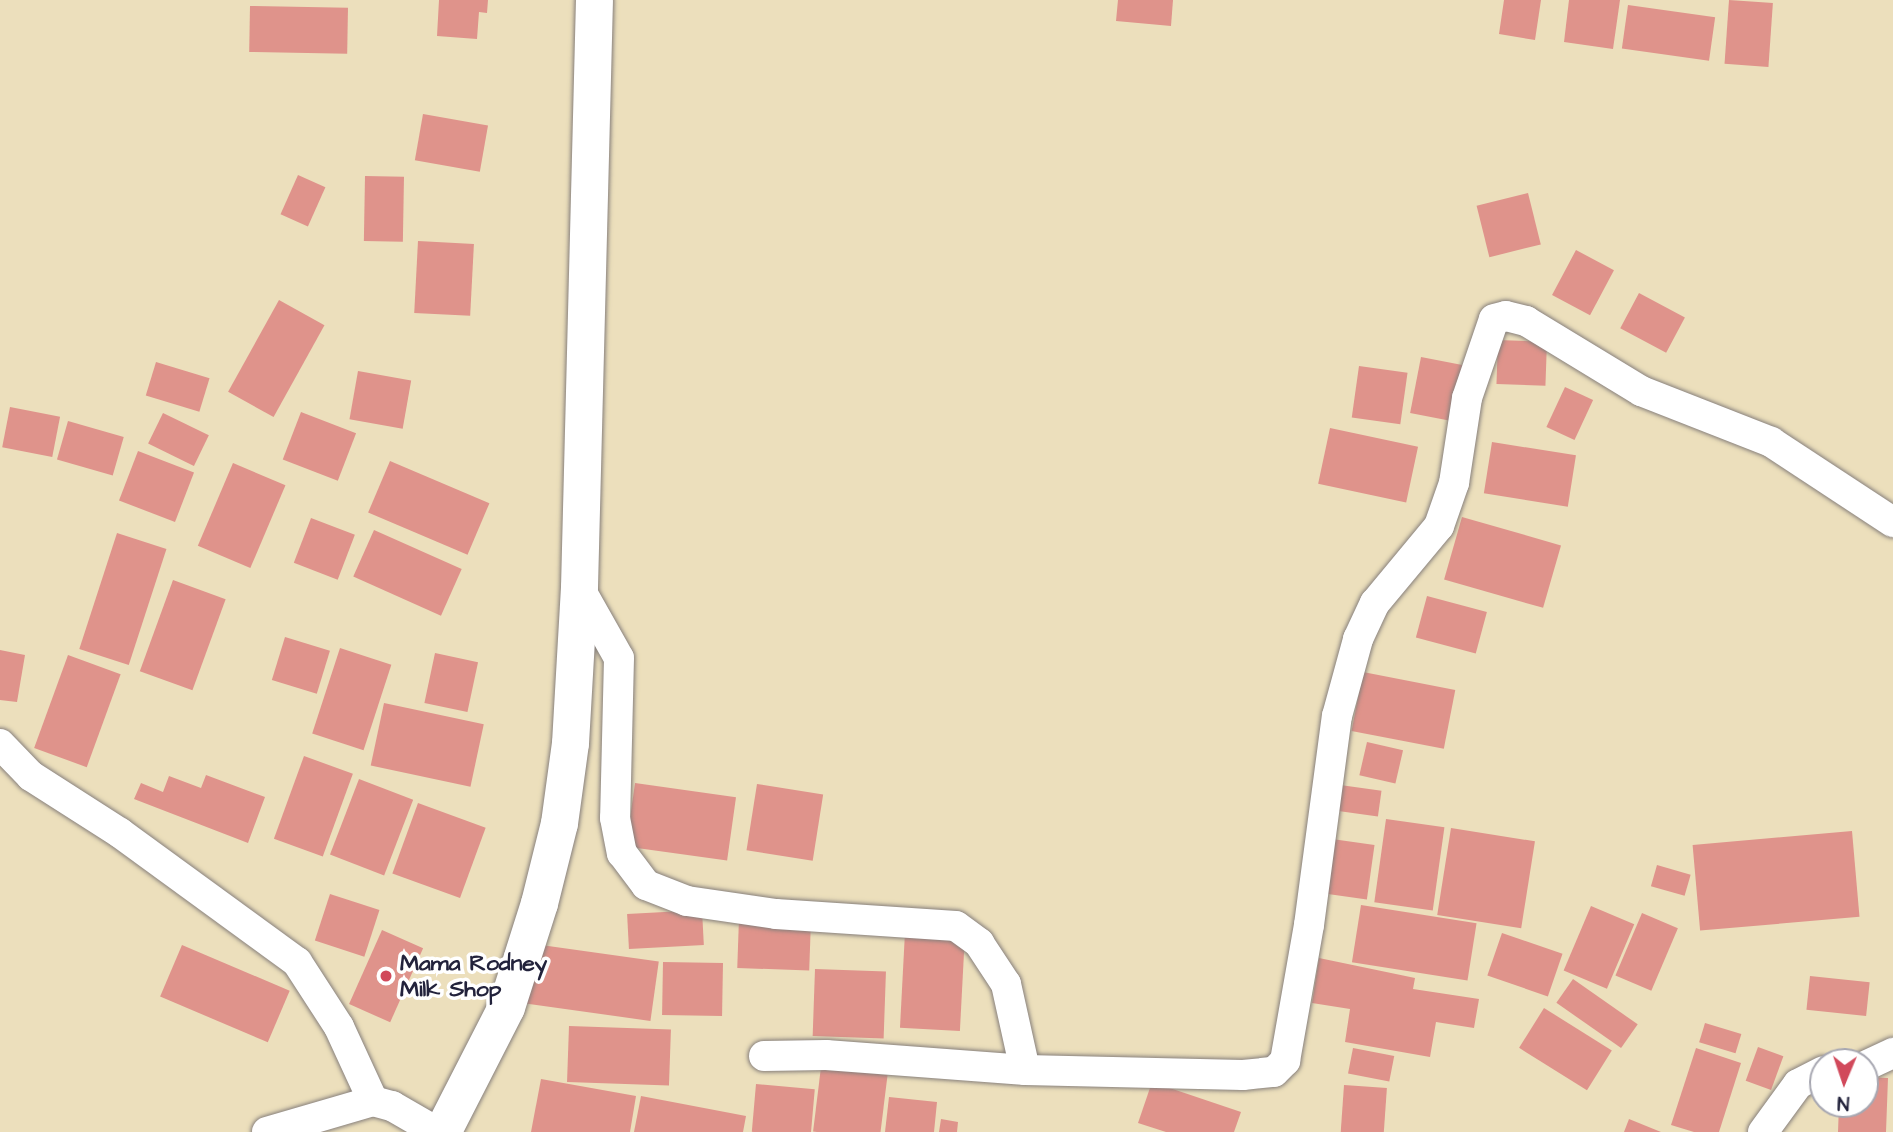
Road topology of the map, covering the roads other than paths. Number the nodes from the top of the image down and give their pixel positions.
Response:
1 (594, 0) edge
2 (1893, 523) edge
3 (579, 587) junction
4 (0, 744) edge
5 (764, 1056) dead end
6 (1025, 1070) junction
7 (1809, 1078) edge
8 (373, 1101) junction
9 (267, 1132) edge
10 (440, 1132) edge
11 (1763, 1132) edge

1 - 3 street
2 - 6 street
3 - 6 street
3 - 10 street
4 - 8 street
5 - 6 street
7 - 11 street
8 - 9 street
8 - 10 street

